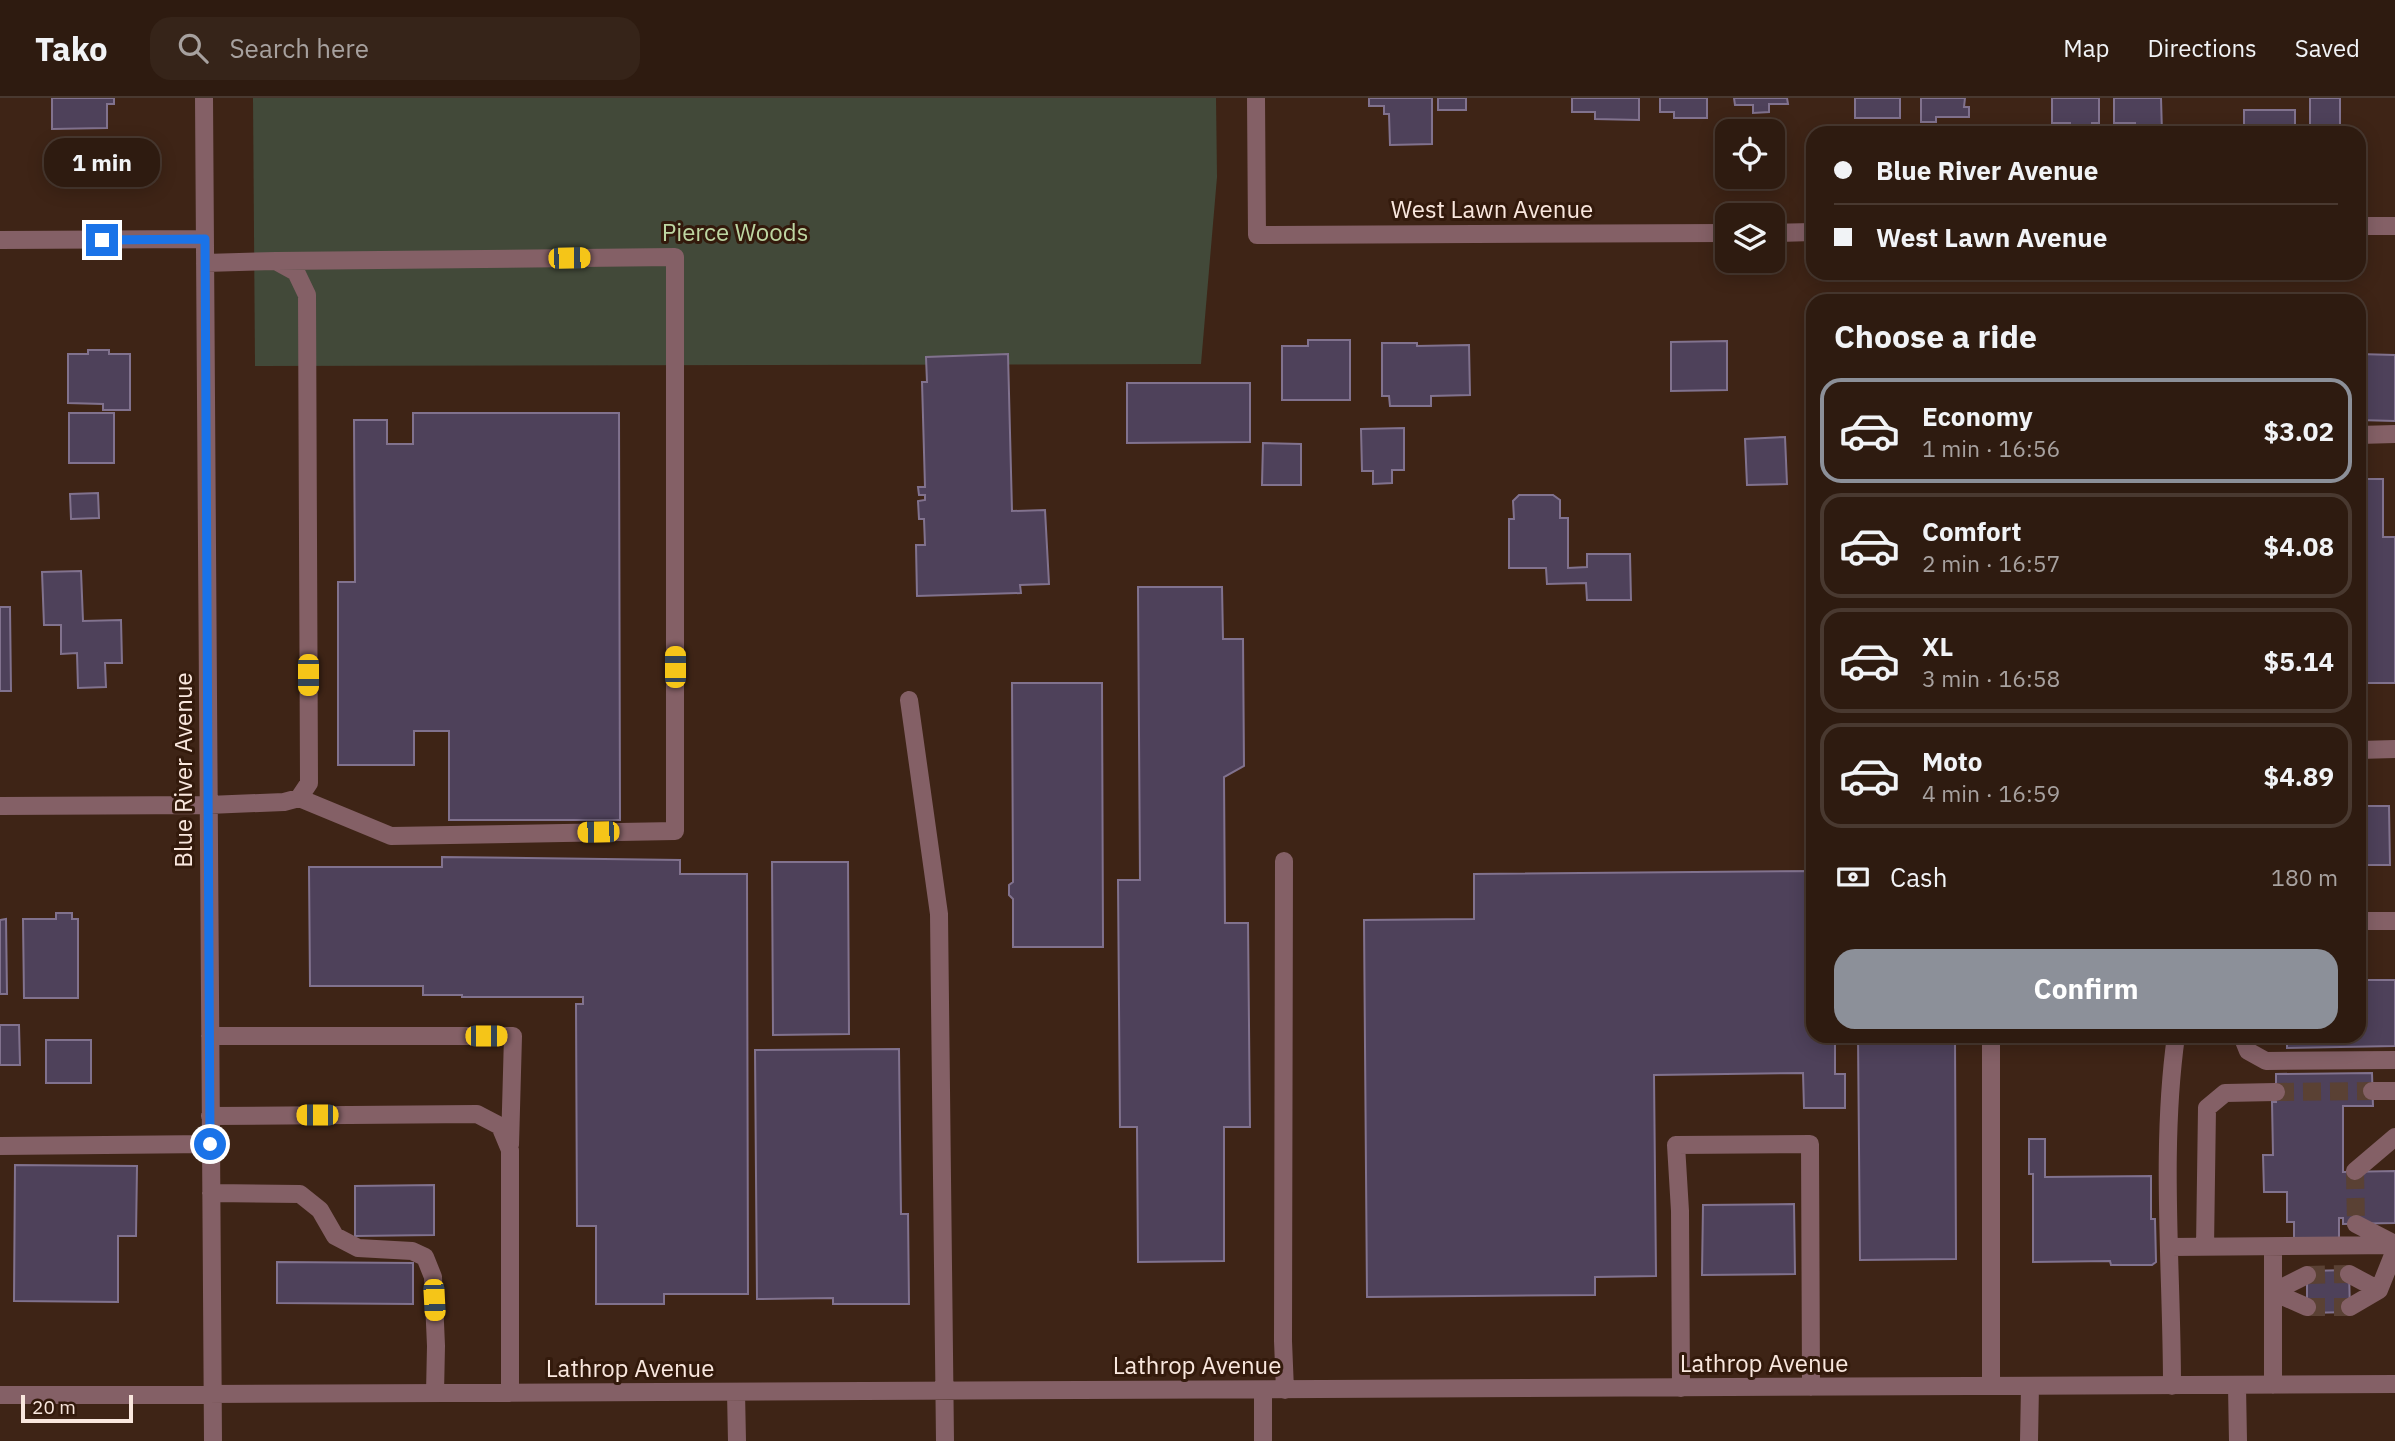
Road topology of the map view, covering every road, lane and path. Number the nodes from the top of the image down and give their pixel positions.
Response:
1 (204, 98) edge
2 (1256, 98) edge
3 (2366, 226) edge
4 (2395, 226) edge
5 (1806, 232) edge
6 (1715, 233) edge
7 (1785, 233) edge
8 (205, 239) junction
9 (0, 240) edge
10 (276, 261) junction
11 (205, 263) junction
12 (2395, 434) edge
13 (2366, 435) edge
14 (909, 699) dead end
15 (2395, 749) edge
16 (2366, 750) edge
17 (299, 798) junction
18 (208, 805) junction
19 (0, 806) edge
20 (1284, 861) dead end
21 (2366, 921) edge
22 (2395, 921) edge
23 (209, 1036) junction
24 (1991, 1043) edge
25 (2175, 1043) edge
26 (2245, 1043) edge
27 (2395, 1060) edge
28 (2372, 1091) tunnel mouth
29 (2395, 1091) edge
30 (2276, 1092) tunnel mouth
31 (210, 1115) junction
32 (2395, 1137) edge
33 (210, 1144) junction
34 (0, 1146) edge
35 (510, 1150) junction
36 (2355, 1171) dead end
37 (211, 1193) junction
38 (2356, 1224) dead end
39 (2395, 1246) edge
40 (2170, 1247) junction
41 (2205, 1247) junction
42 (2273, 1247) junction
43 (2349, 1274) tunnel mouth
44 (2307, 1275) tunnel mouth
45 (2379, 1290) junction
46 (2273, 1292) junction
47 (2307, 1307) tunnel mouth
48 (2350, 1307) tunnel mouth
49 (2395, 1384) edge
50 (2030, 1385) junction
51 (2172, 1385) junction
52 (2237, 1385) junction
53 (2273, 1385) junction
54 (1990, 1386) junction
55 (1811, 1387) junction
56 (1681, 1388) junction
57 (1264, 1390) junction
58 (1285, 1390) junction
59 (944, 1391) junction
60 (736, 1392) junction
61 (435, 1393) junction
62 (510, 1393) junction
63 (212, 1394) junction
64 (0, 1395) edge
65 (213, 1441) edge
66 (737, 1441) edge
67 (945, 1441) edge
68 (1264, 1441) edge
69 (2029, 1441) edge
70 (2238, 1441) edge

1 - 8 street, Blue River Avenue
2 - 6 street, West Lawn Avenue
3 - 4 street
5 - 7 street
8 - 9 street
8 - 11 street, Blue River Avenue
10 - 11 street
10 - 17 street
10 - 17 street
11 - 18 street, Blue River Avenue
12 - 13 street
14 - 59 street
15 - 16 street
17 - 18 street
18 - 19 street
18 - 23 street, Blue River Avenue
20 - 58 street
21 - 22 street
23 - 31 street, Blue River Avenue
23 - 35 street
24 - 54 street
25 - 40 street
26 - 27 street
28 - 29 street
30 - 41 street
31 - 33 street, Blue River Avenue
31 - 35 street
32 - 36 street
33 - 34 street
33 - 37 street, Blue River Avenue
35 - 62 street
37 - 61 street
37 - 63 street, Blue River Avenue
38 - 39 street
39 - 42 street
39 - 45 street
40 - 41 street
40 - 51 street
41 - 42 street
42 - 46 street
43 - 45 street
44 - 46 street
45 - 48 street
46 - 47 street
46 - 53 street
49 - 53 street, Lathrop Avenue
50 - 51 street, Lathrop Avenue
50 - 54 street, Lathrop Avenue
50 - 69 street
51 - 52 street, Lathrop Avenue
52 - 53 street, Lathrop Avenue
52 - 70 street
54 - 55 street, Lathrop Avenue
55 - 56 street, Lathrop Avenue
55 - 56 street
56 - 58 street, Lathrop Avenue
57 - 58 street, Lathrop Avenue
57 - 59 street, Lathrop Avenue
57 - 68 street
59 - 60 street, Lathrop Avenue
59 - 67 street
60 - 62 street, Lathrop Avenue
60 - 66 street
61 - 62 street, Lathrop Avenue
61 - 63 street, Lathrop Avenue
63 - 64 street, Lathrop Avenue
63 - 65 street, Blue River Avenue

